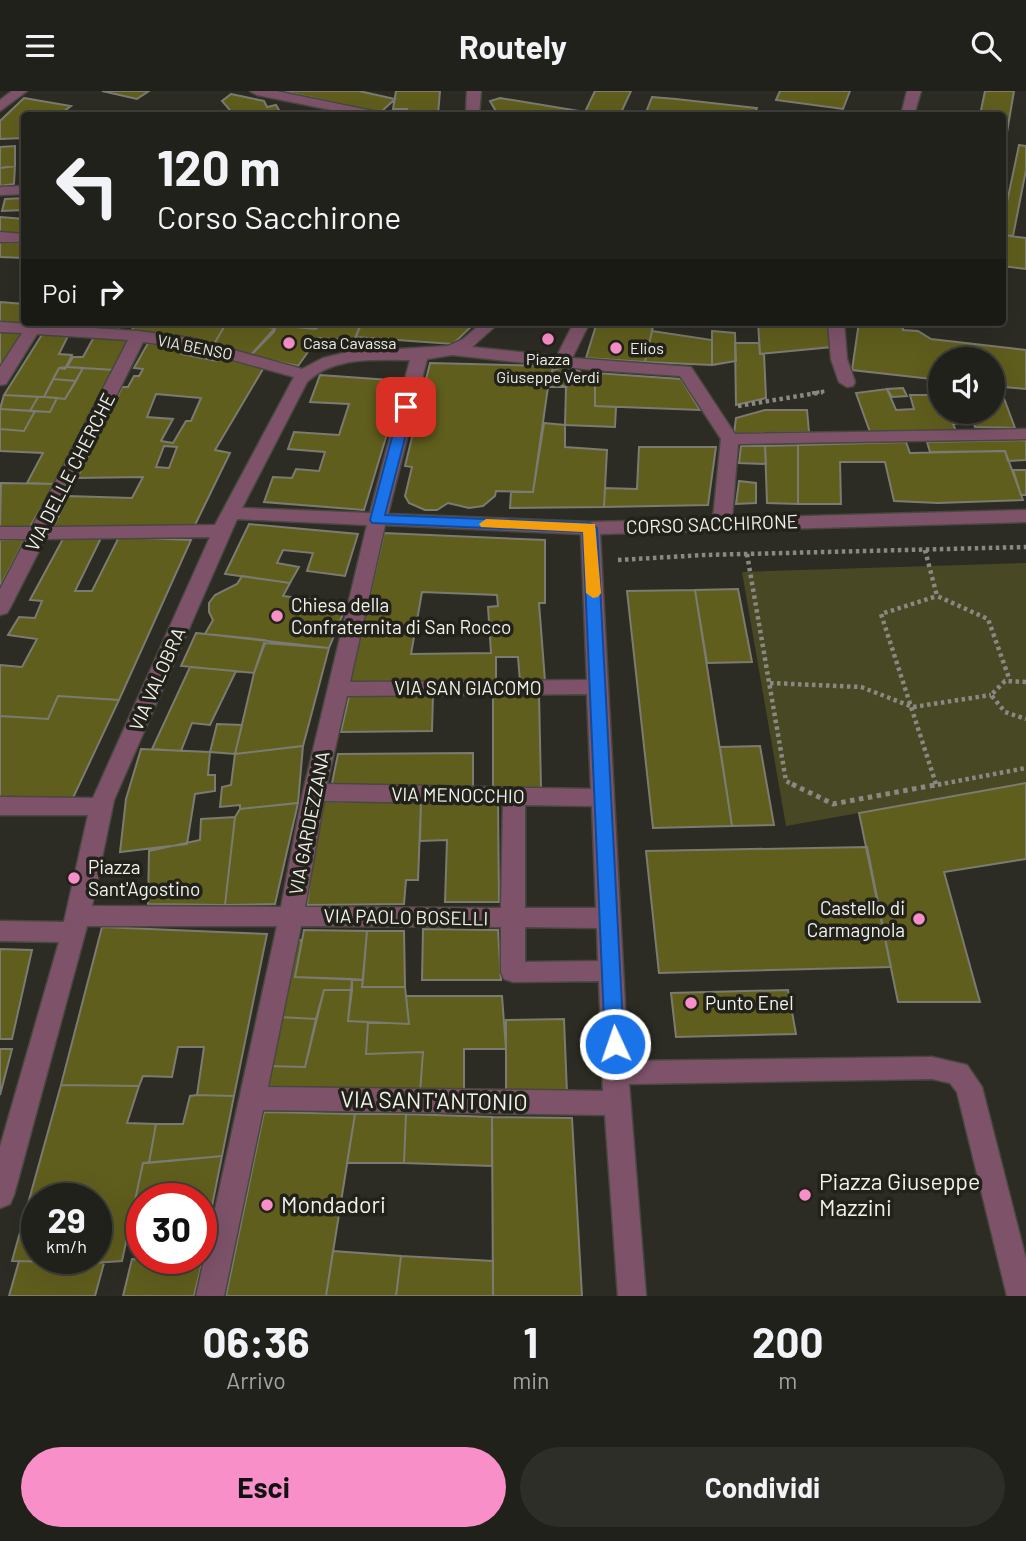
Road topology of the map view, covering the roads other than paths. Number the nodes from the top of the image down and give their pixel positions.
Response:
1 (20, 91) edge
2 (257, 91) edge
3 (474, 91) edge
4 (914, 91) edge
5 (0, 107) edge
6 (358, 112) edge
7 (473, 112) edge
8 (909, 112) edge
9 (21, 190) edge
10 (0, 191) edge
11 (0, 237) edge
12 (21, 238) edge
13 (488, 326) edge
14 (580, 326) edge
15 (836, 326) edge
16 (0, 327) edge
17 (33, 328) junction
18 (138, 336) junction
19 (453, 350) junction
20 (420, 353) junction
21 (563, 360) junction
22 (303, 374) junction
23 (0, 380) edge
24 (847, 382) road end
25 (1026, 434) edge
26 (730, 439) junction
27 (1026, 516) edge
28 (377, 520) junction
29 (227, 522) junction
30 (722, 523) junction
31 (590, 528) junction
32 (41, 531) junction
33 (0, 533) edge
34 (0, 608) edge
35 (598, 687) junction
36 (338, 689) junction
37 (314, 792) junction
38 (514, 796) junction
39 (603, 798) junction
40 (0, 806) edge
41 (102, 807) junction
42 (291, 916) junction
43 (507, 918) junction
44 (609, 918) junction
45 (76, 924) junction
46 (0, 931) edge
47 (611, 971) junction
48 (616, 1073) junction
49 (251, 1098) junction
50 (617, 1103) junction
51 (0, 1195) edge
52 (210, 1296) edge
53 (632, 1296) edge
54 (1021, 1296) edge

1 - 5 street
2 - 6 street
3 - 7 street
4 - 8 street
9 - 10 street
11 - 12 street
13 - 19 street
14 - 21 street
15 - 24 street
16 - 17 street, VIA BENSO
17 - 18 street, VIA BENSO
17 - 23 street
18 - 22 street, VIA BENSO
18 - 32 street, VIA DELLE CHERCHE
19 - 20 street
19 - 21 street
20 - 22 street
20 - 28 street, VIA GARDEZZANA
21 - 26 street
22 - 29 street, VIA VALOBRA
25 - 26 street
26 - 30 street
27 - 30 street, CORSO SACCHIRONE
28 - 29 street, CORSO SACCHIRONE
28 - 31 street, CORSO SACCHIRONE
28 - 36 street, VIA GARDEZZANA
29 - 32 street, CORSO SACCHIRONE
29 - 41 street, VIA VALOBRA
30 - 31 street, CORSO SACCHIRONE
31 - 35 street
32 - 33 street, CORSO SACCHIRONE
32 - 34 street, VIA DELLE CHERCHE
35 - 36 street, VIA SAN GIACOMO
35 - 39 street
36 - 37 street, VIA GARDEZZANA
37 - 38 street, VIA MENOCCHIO
37 - 42 street, VIA GARDEZZANA
38 - 39 street, VIA MENOCCHIO
38 - 43 street
39 - 44 street
40 - 41 street
41 - 45 street, VIA VALOBRA
42 - 43 street, VIA PAOLO BOSELLI
42 - 45 street, VIA PAOLO BOSELLI
42 - 49 street, VIA GARDEZZANA
43 - 44 street, VIA PAOLO BOSELLI
43 - 47 street
44 - 47 street
45 - 46 street
45 - 51 street, VIA VALOBRA
47 - 48 street
48 - 50 street
48 - 54 street
49 - 50 street, VIA SANT'ANTONIO
49 - 52 street, VIA GARDEZZANA
50 - 53 street

